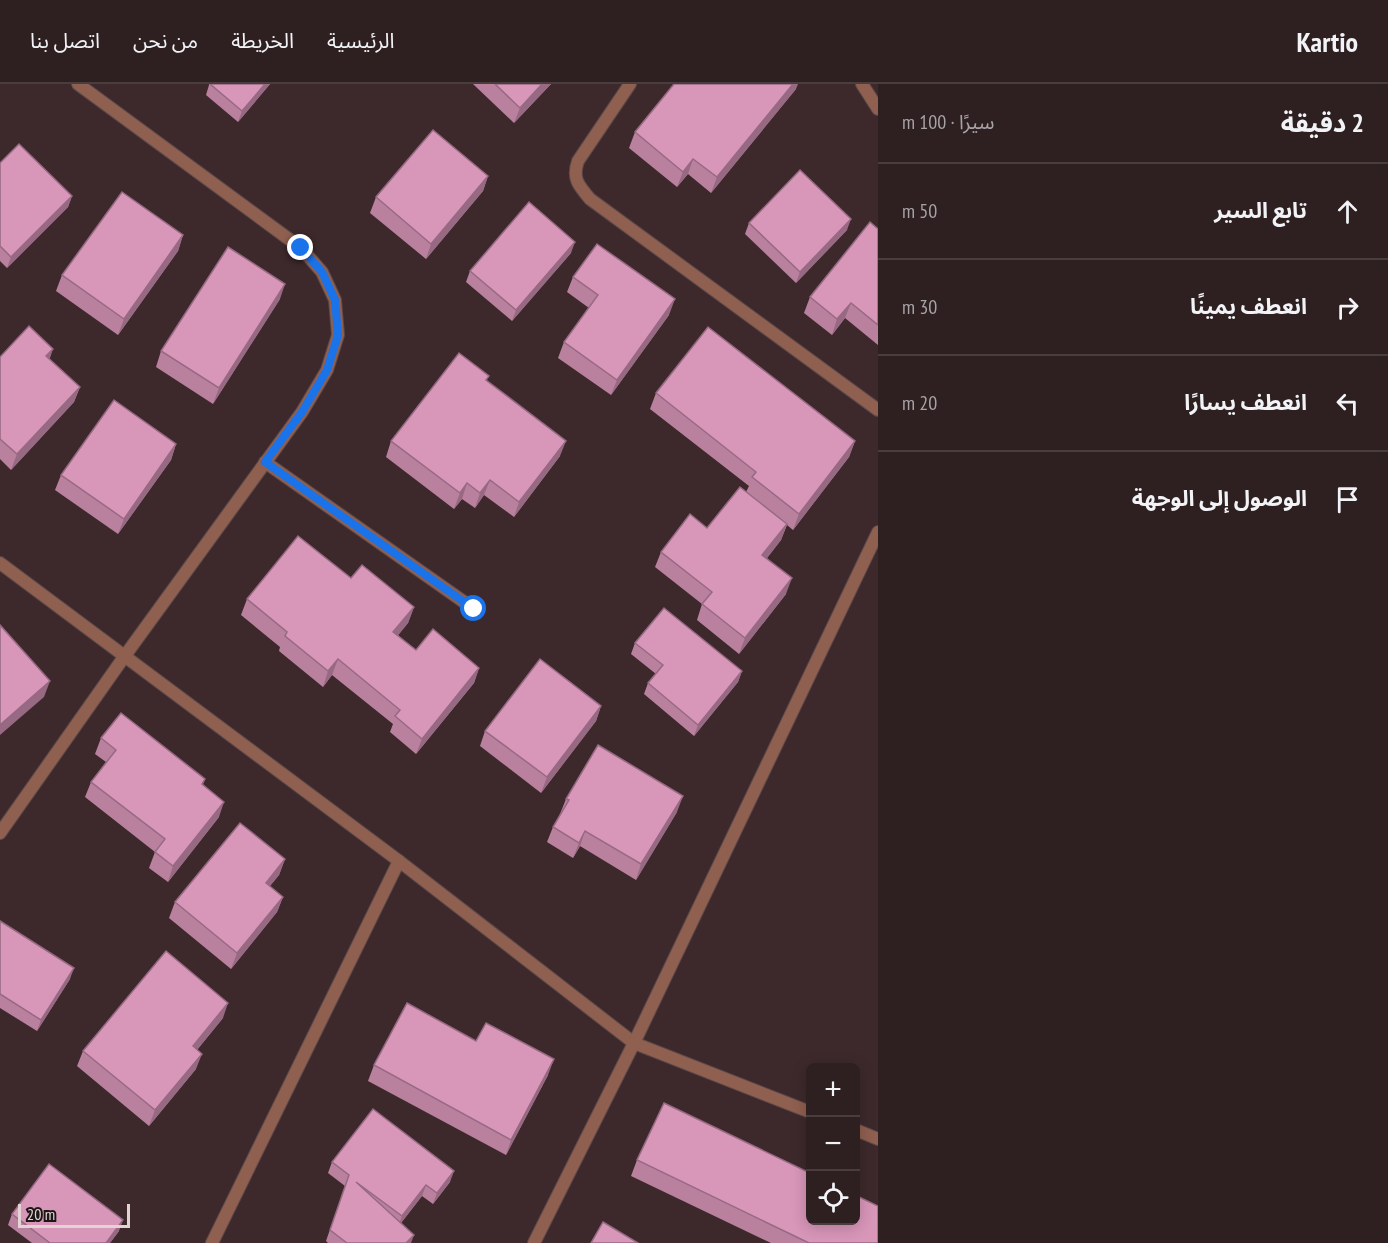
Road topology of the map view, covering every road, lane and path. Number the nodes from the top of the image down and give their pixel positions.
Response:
1 (78, 84) edge
2 (630, 84) edge
3 (862, 84) edge
4 (878, 109) edge
5 (878, 410) edge
6 (265, 462) junction
7 (878, 532) edge
8 (0, 563) edge
9 (474, 609) dead end
10 (124, 657) junction
11 (0, 833) edge
12 (399, 861) junction
13 (634, 1043) junction
14 (806, 1110) edge
15 (860, 1132) edge
16 (878, 1139) edge
17 (212, 1243) edge
18 (534, 1243) edge

1 - 6 street
2 - 5 street
3 - 4 street
6 - 9 street
6 - 10 street
7 - 13 street
8 - 10 street
10 - 11 street
10 - 12 street
12 - 13 street
12 - 17 street
13 - 14 street
13 - 18 street
15 - 16 street

